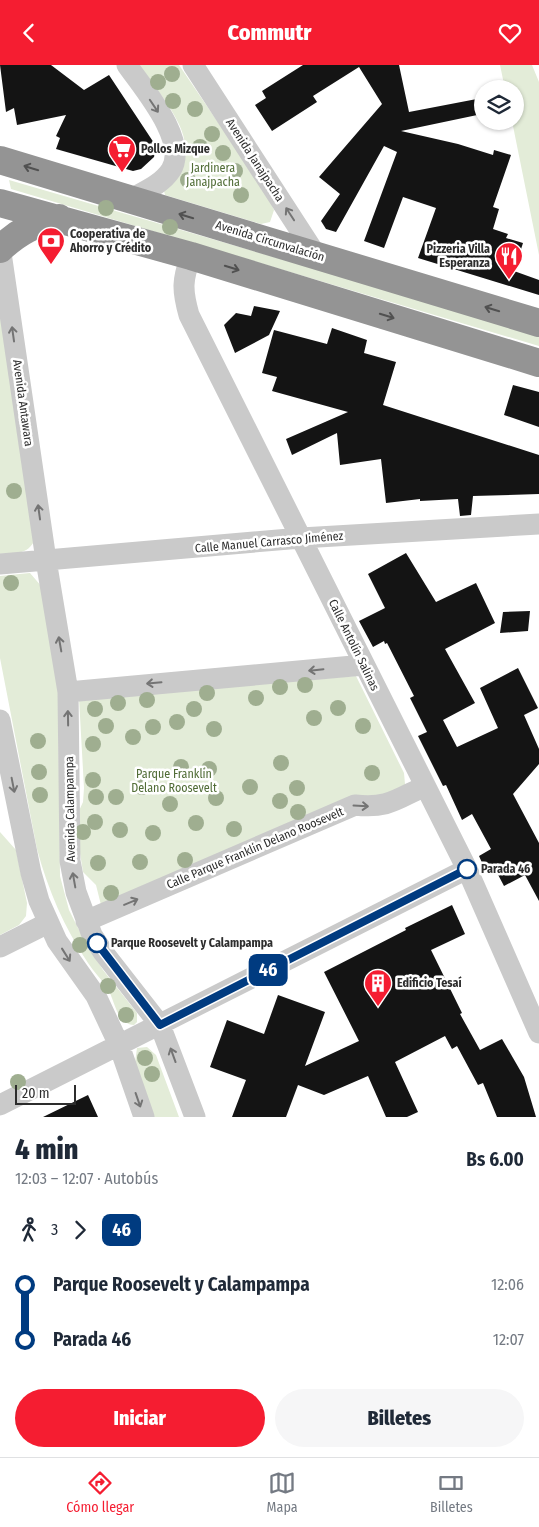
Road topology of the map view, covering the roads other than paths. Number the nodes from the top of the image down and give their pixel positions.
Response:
1 (127, 65) edge
2 (193, 65) edge
3 (0, 160) edge
4 (131, 199) junction
5 (0, 203) edge
6 (59, 218) junction
7 (0, 248) edge
8 (190, 255) junction
9 (316, 255) junction
10 (539, 323) edge
11 (539, 363) edge
12 (539, 524) edge
13 (302, 538) junction
14 (46, 560) junction
15 (0, 564) edge
16 (364, 665) junction
17 (68, 692) junction
18 (0, 720) edge
19 (425, 786) junction
20 (467, 869) junction
21 (86, 921) junction
22 (48, 923) junction
23 (0, 947) edge
24 (160, 1025) junction
25 (539, 1033) edge
26 (119, 1045) junction
27 (0, 1105) edge
28 (144, 1117) edge
29 (195, 1117) edge

1 -> 4 street
9 -> 2 street, Avenida Janajpacha
4 -> 3 highway, Avenida Circunvalación
9 -> 4 highway, Avenida Circunvalación
5 - 6 highway
6 - 7 highway
6 - 8 highway
14 -> 7 street, Avenida Antawara
8 -> 11 highway
8 - 13 street, Calle Antolín Salinas
10 -> 9 highway, Avenida Circunvalación
12 - 13 street, Calle Manuel Carrasco Jiménez
13 - 14 street, Calle Manuel Carrasco Jiménez
13 - 16 street, Calle Antolín Salinas
14 - 15 street, Calle Manuel Carrasco Jiménez
17 -> 14 street, Avenida Calampampa
16 -> 17 street
16 - 19 street, Calle Antolín Salinas
21 -> 17 street, Avenida Calampampa
18 -> 22 street
19 - 20 street, Calle Antolín Salinas
21 -> 19 street, Calle Parque Franklin Delano Roosevelt
20 - 24 street
20 - 25 street, Calle Antolín Salinas
21 - 24 street, Avenida Calampampa
22 - 23 street
22 -> 26 street
24 - 26 street
29 -> 24 street, Avenida Calampampa
26 - 27 street
26 -> 28 street

